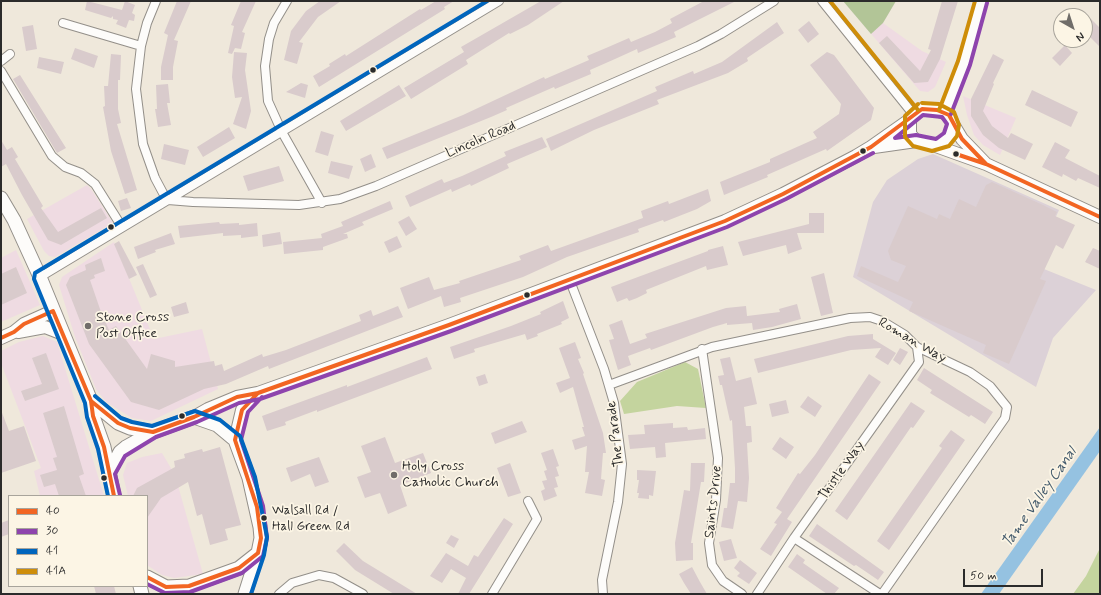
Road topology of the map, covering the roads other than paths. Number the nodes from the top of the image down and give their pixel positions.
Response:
1 (156, 1) edge
2 (287, 1) edge
3 (499, 1) edge
4 (774, 1) edge
5 (822, 1) edge
6 (982, 1) edge
7 (63, 23) dead end
8 (141, 46) junction
9 (10, 54) dead end
10 (1, 61) edge
11 (1, 71) edge
12 (945, 112) junction
13 (911, 117) junction
14 (953, 124) junction
15 (282, 132) junction
16 (916, 140) junction
17 (932, 145) junction
18 (871, 147) junction
19 (986, 164) junction
20 (1, 198) edge
21 (168, 200) junction
22 (322, 203) junction
23 (1100, 217) edge
24 (122, 228) junction
25 (40, 277) junction
26 (570, 280) junction
27 (53, 311) junction
28 (14, 332) junction
29 (63, 334) junction
30 (1, 338) edge
31 (917, 347) junction
32 (702, 350) junction
33 (609, 385) junction
34 (258, 394) junction
35 (91, 401) junction
36 (194, 417) junction
37 (153, 432) junction
38 (235, 440) junction
39 (109, 473) junction
40 (114, 495) edge
41 (528, 500) dead end
42 (794, 538) junction
43 (258, 553) junction
44 (148, 578) edge
45 (245, 594) edge
46 (279, 594) edge
47 (363, 594) edge
48 (492, 594) edge
49 (603, 594) edge
50 (742, 594) edge
51 (757, 594) edge
52 (881, 594) edge

1 - 8 street
2 - 15 street
3 - 15 street
4 - 22 street, Lincoln Road
5 - 13 street
6 - 12 street
7 - 8 street
8 - 21 street
9 - 10 street
11 - 24 street
12 - 13 street
12 - 14 street
13 - 16 street
13 - 18 street
14 - 17 street
14 - 19 street
15 - 21 street
15 - 22 street
16 - 17 street
16 - 18 street
17 - 19 street
18 - 26 street
19 - 23 street
20 - 25 main road
21 - 22 street, Lincoln Road
21 - 24 street
24 - 25 street
25 - 27 main road
26 - 33 street, The Parade
26 - 34 street
27 - 28 street
27 - 29 main road
28 - 29 street
28 - 30 street
29 - 35 main road
31 - 32 street, Roman Way
31 - 42 street, Thistle Way
31 - 52 street, Roman Way
32 - 33 street, Roman Way
32 - 50 street, Saints Drive
33 - 49 street, The Parade
34 - 36 street
34 - 38 street
35 - 37 main road
35 - 39 main road
36 - 37 main road
36 - 38 main road
37 - 39 main road
38 - 43 main road
39 - 40 main road
41 - 48 street
42 - 51 street, Thistle Way
42 - 52 street
43 - 44 main road
43 - 45 main road
46 - 47 street

